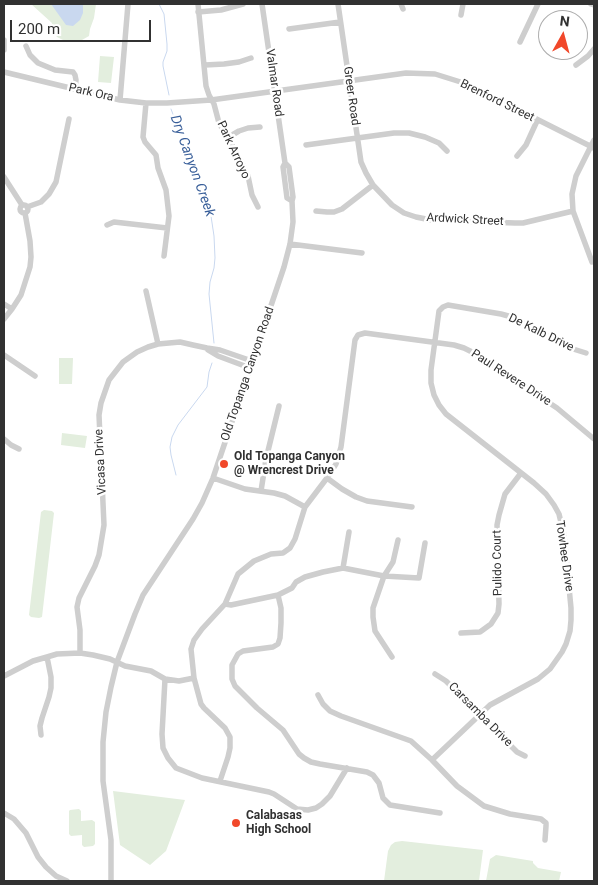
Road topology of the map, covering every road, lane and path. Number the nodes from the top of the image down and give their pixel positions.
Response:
1 (128, 4) edge
2 (198, 4) edge
3 (243, 4) edge
4 (262, 4) edge
5 (338, 4) edge
6 (463, 4) edge
7 (538, 4) edge
8 (591, 4) edge
9 (594, 6) edge
10 (198, 12) junction
11 (461, 15) dead end
12 (340, 22) junction
13 (289, 29) dead end
14 (4, 40) edge
15 (520, 42) dead end
16 (26, 46) dead end
17 (594, 49) edge
18 (4, 50) edge
19 (250, 58) dead end
20 (205, 65) junction
21 (576, 65) dead end
22 (4, 72) edge
23 (348, 80) junction
24 (75, 89) junction
25 (275, 91) junction
26 (120, 100) junction
27 (211, 100) junction
28 (146, 103) junction
29 (69, 119) dead end
30 (538, 120) junction
31 (260, 127) dead end
32 (227, 138) junction
33 (357, 138) junction
34 (594, 140) edge
35 (306, 145) dead end
36 (592, 147) edge
37 (447, 151) dead end
38 (517, 156) dead end
39 (4, 181) edge
40 (373, 185) junction
41 (292, 201) joint
42 (258, 207) dead end
43 (25, 208) junction
44 (316, 211) dead end
45 (573, 211) junction
46 (107, 226) dead end
47 (167, 228) junction
48 (290, 244) junction
49 (362, 253) dead end
50 (164, 256) dead end
51 (592, 262) dead end
52 (146, 291) dead end
53 (4, 304) edge
54 (12, 309) junction
55 (4, 319) edge
56 (435, 342) junction
57 (158, 344) junction
58 (207, 348) junction
59 (586, 353) dead end
60 (4, 355) edge
61 (252, 361) junction
62 (250, 368) junction
63 (36, 376) dead end
64 (279, 406) dead end
65 (594, 438) edge
66 (4, 439) edge
67 (19, 449) dead end
68 (521, 473) junction
69 (213, 478) junction
70 (328, 478) junction
71 (261, 491) junction
72 (305, 507) junction
73 (412, 507) dead end
74 (349, 532) dead end
75 (398, 540) dead end
76 (425, 543) dead end
77 (343, 568) junction
78 (384, 576) junction
79 (278, 595) junction
80 (225, 604) junction
81 (461, 633) dead end
82 (80, 652) junction
83 (392, 656) dead end
84 (47, 657) junction
85 (117, 662) junction
86 (435, 674) dead end
87 (4, 676) edge
88 (194, 678) junction
89 (165, 680) junction
90 (318, 695) dead end
91 (479, 714) junction
92 (41, 735) dead end
93 (525, 756) dead end
94 (432, 760) junction
95 (347, 768) junction
96 (220, 781) junction
97 (4, 813) edge
98 (440, 813) dead end
99 (545, 840) dead end
100 (67, 881) edge
101 (111, 881) edge

1 - 26 street
2 - 10 street, Park Arroyo
3 - 10 street
4 - 25 street, Valmar Road
5 - 12 street, Greer Road
6 - 11 street
7 - 15 street
8 - 9 street
10 - 20 street, Park Arroyo
12 - 13 street
12 - 23 street, Greer Road
14 - 18 street
16 - 24 street
17 - 21 street
19 - 20 street
20 - 27 street, Park Arroyo
22 - 24 street, Park Ora
23 - 25 street, Brenford Street
23 - 30 street, Brenford Street
23 - 33 street, Greer Road
24 - 26 street, Park Ora
25 - 27 street, Brenford Street
25 - 41 street, Valmar Road
26 - 28 street, Park Ora
27 - 28 street, Park Ora
27 - 32 street, Park Arroyo
28 - 47 street
29 - 43 street
30 - 36 street, Brenford Street
30 - 38 street
31 - 32 street
32 - 42 street, Park Arroyo
33 - 35 street
33 - 37 street
33 - 40 street, Greer Road
34 - 36 street
36 - 45 street
39 - 43 street
40 - 44 street
40 - 45 street, Ardwick Street
41 - 48 street, Old Topanga Canyon Road
43 - 54 street
45 - 51 street
46 - 47 street
47 - 50 street
48 - 49 street
48 - 61 street, Old Topanga Canyon Road
52 - 57 street
53 - 54 street
54 - 55 street
56 - 59 street, De Kalb Drive
56 - 65 street, Paul Revere Drive
56 - 68 street, Towhee Drive
56 - 70 street, Paul Revere Drive
57 - 58 street, Vicasa Drive
57 - 82 street, Vicasa Drive
58 - 61 street, Vicasa Drive
58 - 62 street, Vicasa Drive
60 - 63 street
61 - 62 street, Old Topanga Canyon Road
62 - 69 street, Old Topanga Canyon Road
64 - 71 street
66 - 67 street
68 - 81 street, Pulido Court
68 - 91 street, Towhee Drive
69 - 71 street
69 - 85 street, Old Topanga Canyon Road
70 - 72 street
70 - 73 street
71 - 72 street
72 - 80 street
74 - 77 street
75 - 78 street
76 - 78 street
77 - 78 street
77 - 79 street
78 - 83 street
79 - 80 street
79 - 95 street
80 - 88 street
82 - 84 street
82 - 85 street
84 - 87 street
84 - 92 street
85 - 89 street
85 - 101 street, Old Topanga Canyon Road
86 - 91 street, Carsamba Drive
88 - 89 street
88 - 96 street
89 - 96 street
90 - 94 street
91 - 93 street, Carsamba Drive
91 - 94 street, Towhee Drive
94 - 99 street
95 - 96 street
95 - 98 street
97 - 100 street

